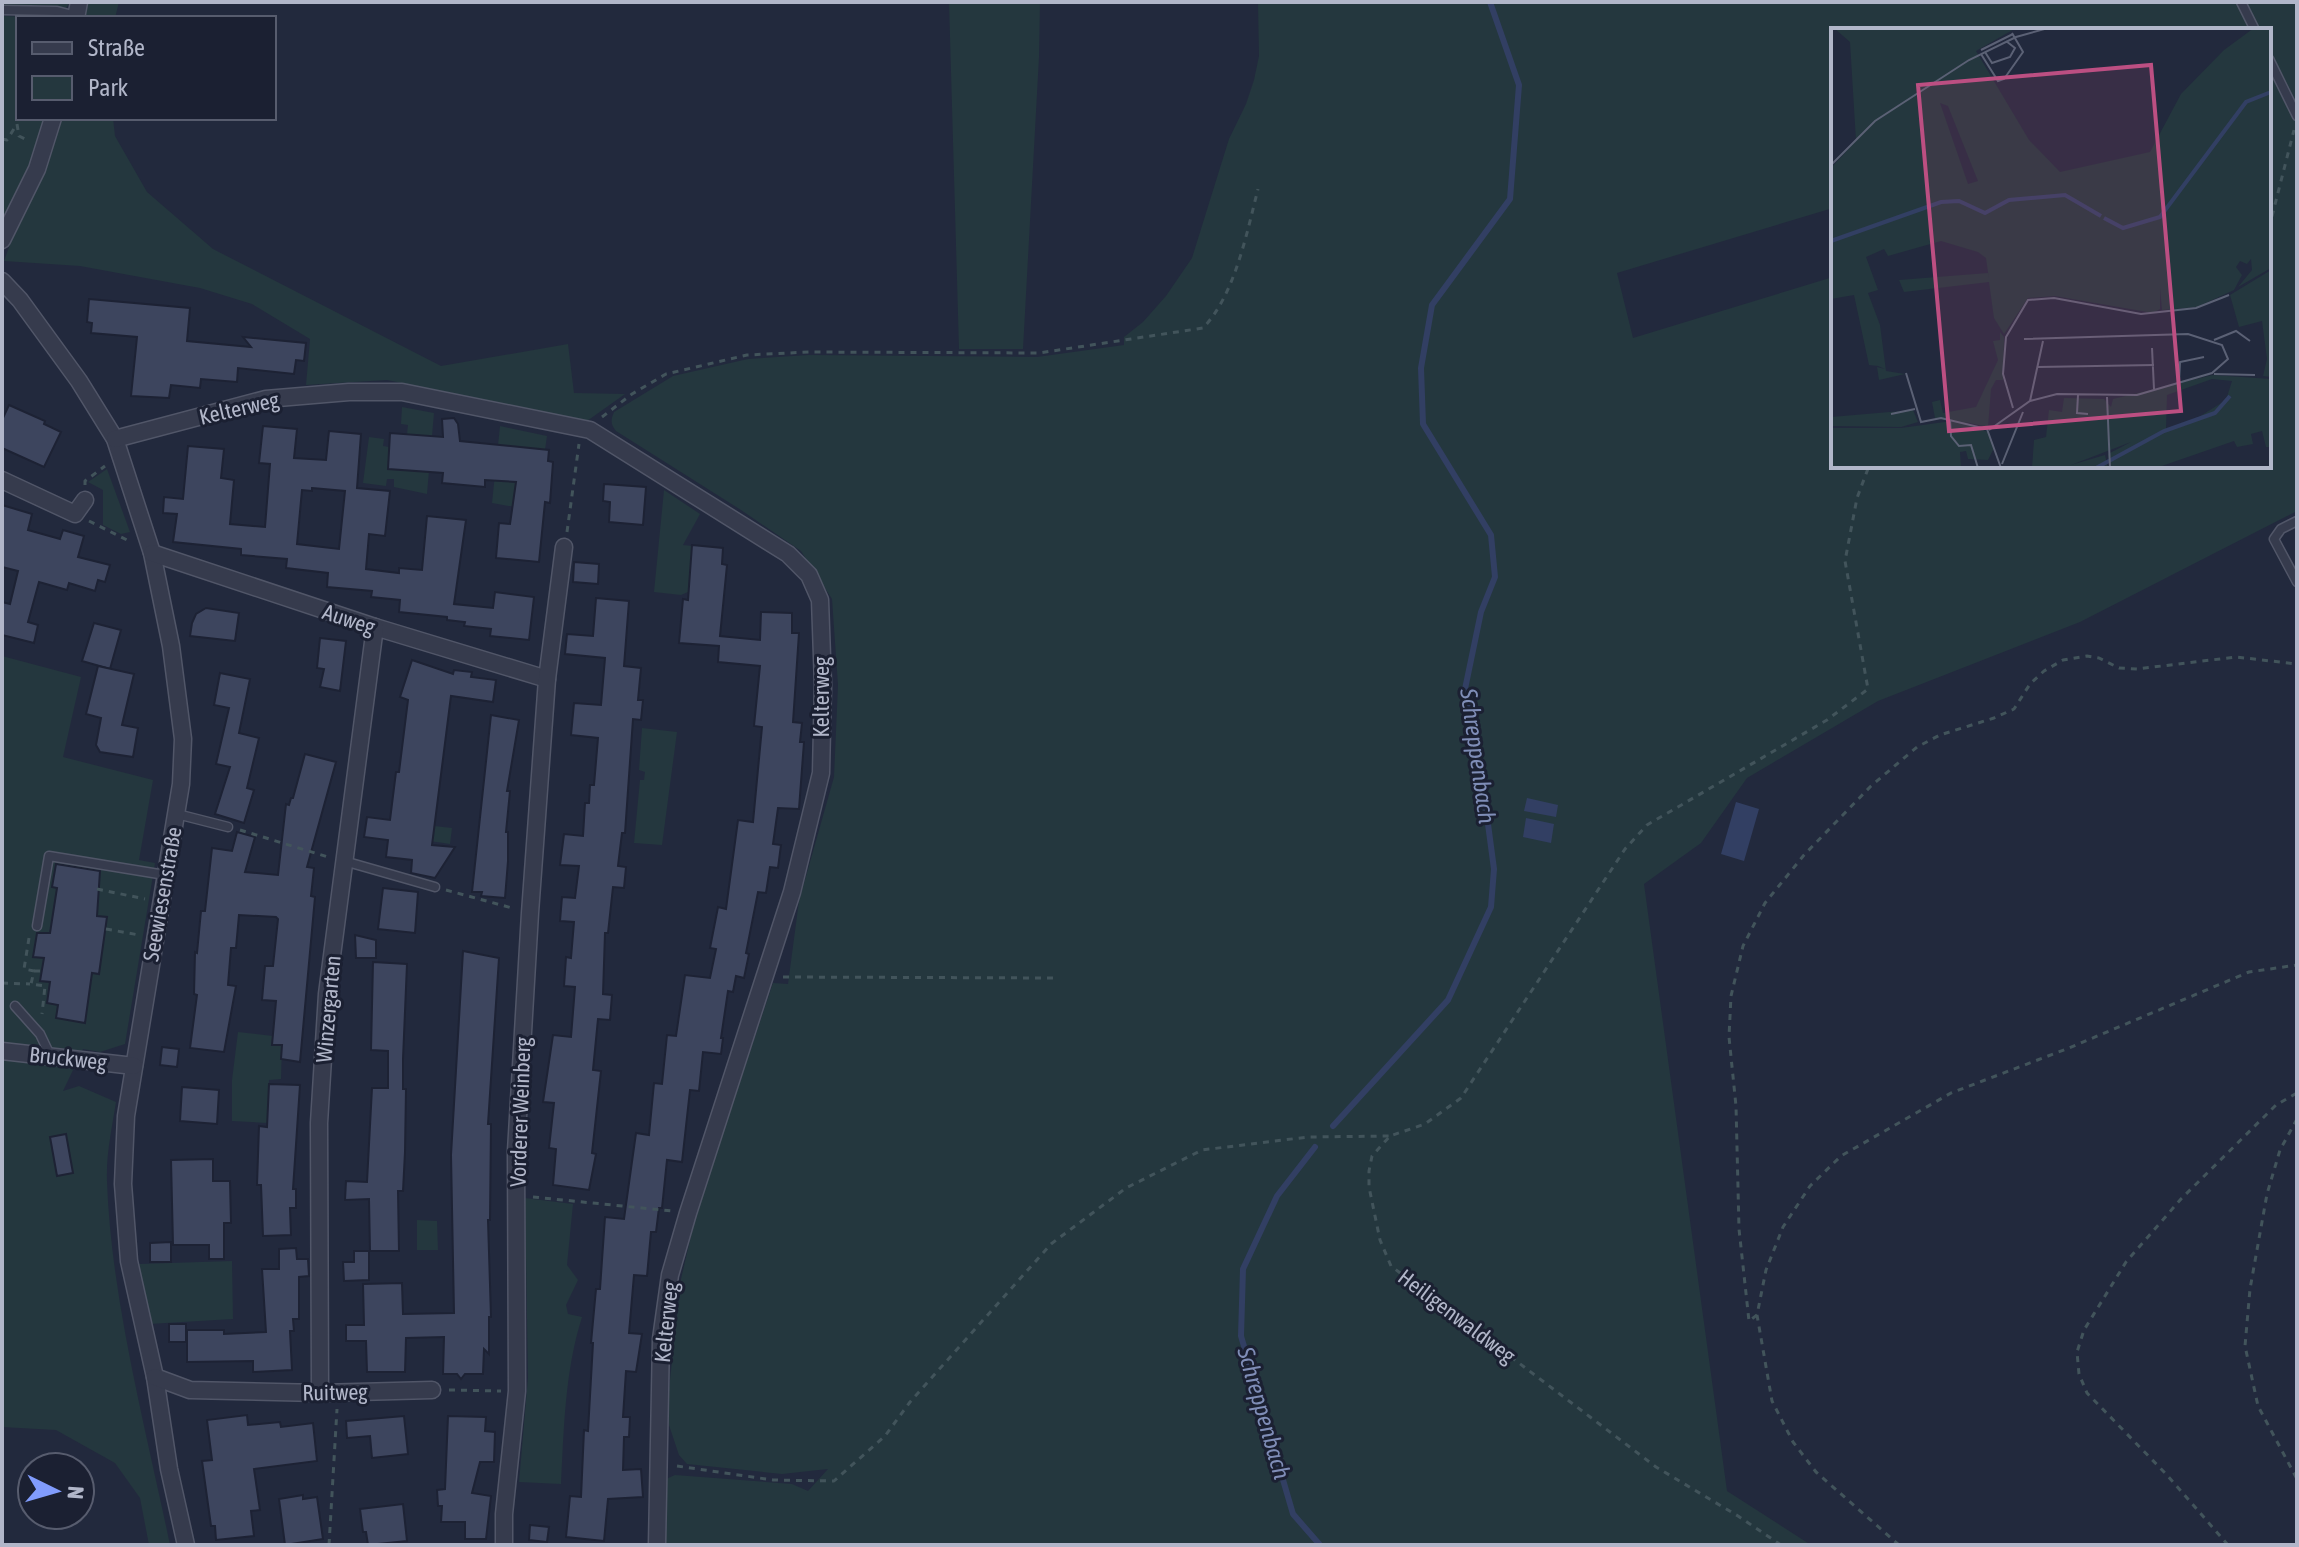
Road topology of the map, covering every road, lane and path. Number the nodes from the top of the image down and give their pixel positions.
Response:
1 (2241, 2) edge
2 (2, 10) edge
3 (77, 12) edge
4 (2254, 28) edge
5 (2271, 63) edge
6 (2297, 118) edge
7 (52, 120) edge
8 (34, 131) dead end
9 (2, 139) edge
10 (1258, 189) dead end
11 (2271, 220) edge
12 (2, 240) edge
13 (2, 281) edge
14 (590, 430) junction
15 (118, 447) junction
16 (1868, 468) edge
17 (2, 480) edge
18 (85, 500) joint
19 (75, 514) junction
20 (2297, 521) edge
21 (564, 547) joint
22 (152, 553) junction
23 (2297, 582) edge
24 (375, 627) junction
25 (2297, 664) edge
26 (547, 679) junction
27 (176, 813) junction
28 (228, 827) joint
29 (343, 861) junction
30 (165, 875) junction
31 (435, 887) joint
32 (97, 889) dead end
33 (160, 902) junction
34 (530, 913) junction
35 (37, 926) joint
36 (106, 929) dead end
37 (155, 938) junction
38 (2297, 965) edge
39 (34, 971) junction
40 (42, 971) dead end
41 (764, 977) junction
42 (1057, 978) dead end
43 (2, 983) edge
44 (31, 984) junction
45 (44, 996) dead end
46 (15, 1006) dead end
47 (2, 1051) edge
48 (50, 1055) junction
49 (134, 1066) junction
50 (2297, 1093) edge
51 (2297, 1119) edge
52 (1390, 1136) junction
53 (534, 1197) dead end
54 (656, 1210) dead end
55 (1757, 1315) junction
56 (155, 1377) junction
57 (432, 1390) joint
58 (517, 1391) junction
59 (320, 1393) junction
60 (658, 1461) junction
61 (2297, 1479) edge
62 (186, 1545) edge
63 (329, 1545) edge
64 (504, 1545) edge
65 (657, 1545) edge
66 (1781, 1545) edge
67 (1899, 1545) edge
68 (2228, 1545) edge

1 - 4 lane
2 - 3 lane
5 - 6 lane
6 - 11 path
7 - 12 street
8 - 9 path
10 - 14 path
13 - 15 street, Seewiesenstraße
14 - 15 street, Kelterweg
14 - 21 path
14 - 41 street, Kelterweg
15 - 18 path
15 - 22 street, Seewiesenstraße
16 - 52 path
17 - 19 street
18 - 19 street
19 - 22 path
20 - 23 lane
21 - 26 street, Vorderer Weinberg
22 - 24 street, Auweg
22 - 27 street, Seewiesenstraße
24 - 26 street, Auweg
24 - 29 street, Winzergarten
25 - 55 path
26 - 34 street, Vorderer Weinberg
27 - 28 lane
27 - 30 street, Seewiesenstraße
28 - 29 path
29 - 31 lane
29 - 59 street, Winzergarten
30 - 33 street, Seewiesenstraße
30 - 35 lane
31 - 34 path
32 - 33 path
33 - 37 street, Seewiesenstraße
34 - 58 street, Vorderer Weinberg
35 - 39 path
36 - 37 path
37 - 49 street, Seewiesenstraße
38 - 55 path
39 - 40 path
39 - 44 path
41 - 42 path
41 - 60 street, Kelterweg
43 - 44 path
44 - 45 path
46 - 48 lane
47 - 48 street, Bruckweg
48 - 49 street, Bruckweg
49 - 56 street, Seewiesenstraße
50 - 68 path
51 - 61 path
52 - 60 path
52 - 66 path, Heiligenwaldweg
53 - 54 path
55 - 67 path
56 - 59 street, Ruitweg
56 - 62 street, Seewiesenstraße
57 - 58 path
57 - 59 street, Ruitweg
58 - 64 street, Vorderer Weinberg
59 - 63 path
60 - 65 street, Kelterweg

